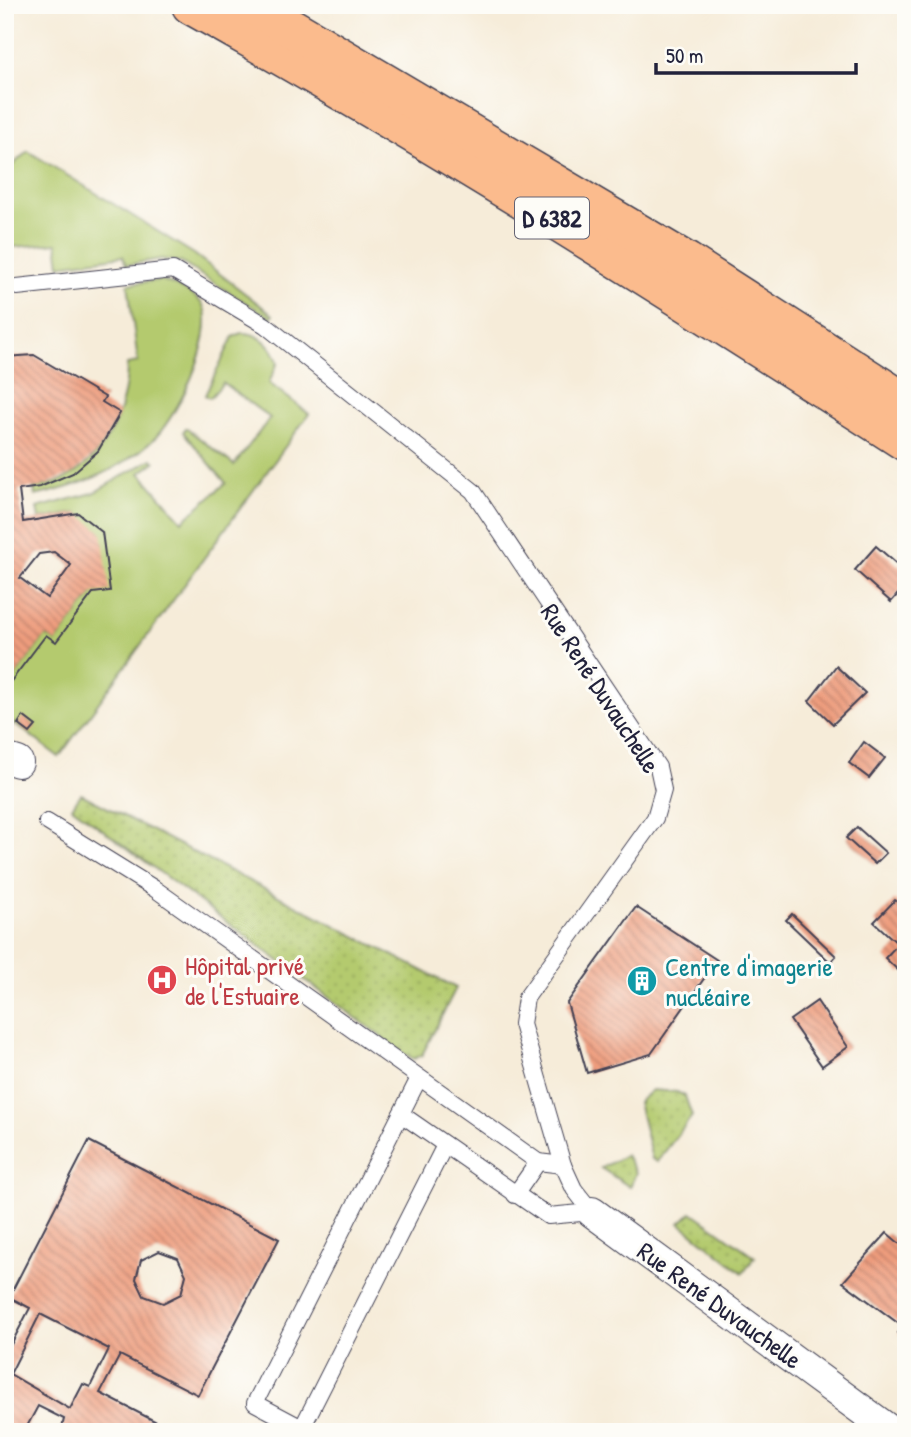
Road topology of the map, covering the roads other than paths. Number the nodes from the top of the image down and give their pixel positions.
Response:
1 (191, 5) edge
2 (253, 5) edge
3 (17, 287) dead end
4 (906, 403) edge
5 (906, 442) edge
6 (47, 822) dead end
7 (419, 1078) junction
8 (401, 1114) junction
9 (445, 1145) junction
10 (538, 1162) junction
11 (563, 1165) junction
12 (515, 1195) junction
13 (592, 1212) junction
14 (892, 1432) edge

1 - 5 highway, D 6382
2 - 4 highway, D 6382
3 - 11 lane, Rue René Duvauchelle
6 - 7 lane
7 - 8 lane
7 - 10 lane
8 - 9 lane
8 - 9 lane
9 - 12 lane
10 - 11 lane
10 - 12 lane
11 - 13 lane, Rue René Duvauchelle
12 - 13 lane
13 - 14 street, Rue René Duvauchelle

